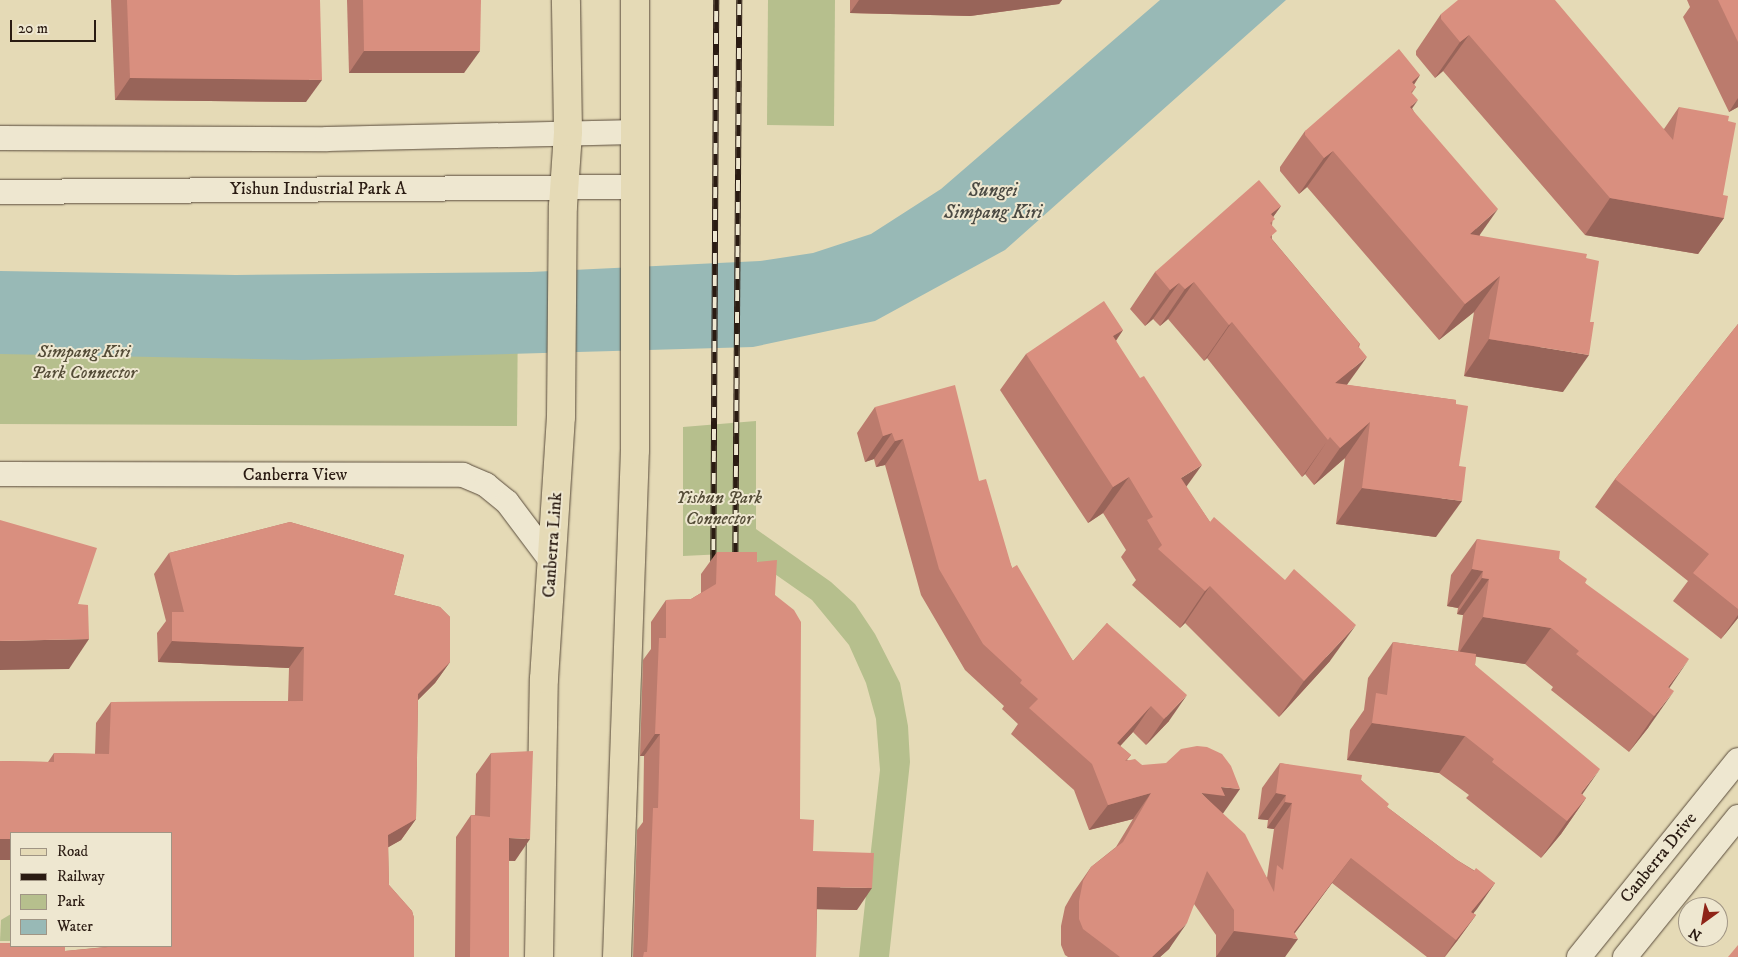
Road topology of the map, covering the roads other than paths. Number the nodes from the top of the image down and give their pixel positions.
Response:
1 (566, 0) edge
2 (635, 0) edge
3 (568, 132) junction
4 (636, 132) junction
5 (0, 138) edge
6 (0, 192) edge
7 (637, 195) junction
8 (563, 197) junction
9 (0, 474) edge
10 (552, 562) junction
11 (1738, 760) edge
12 (1738, 817) edge
13 (539, 957) edge
14 (617, 957) edge
15 (1579, 957) edge
16 (1625, 957) edge

1 - 3 main road, Canberra Link
2 - 4 main road
3 - 4 street
3 - 5 street
3 - 8 main road, Canberra Link
4 - 7 main road
6 - 8 street, Yishun Industrial Park A
7 - 8 street, Yishun Industrial Park A
7 - 14 main road
8 - 10 main road, Canberra Link
9 - 10 street, Canberra View
10 - 13 main road, Canberra Link
11 - 15 street, Canberra Drive
12 - 16 street, Canberra Drive

